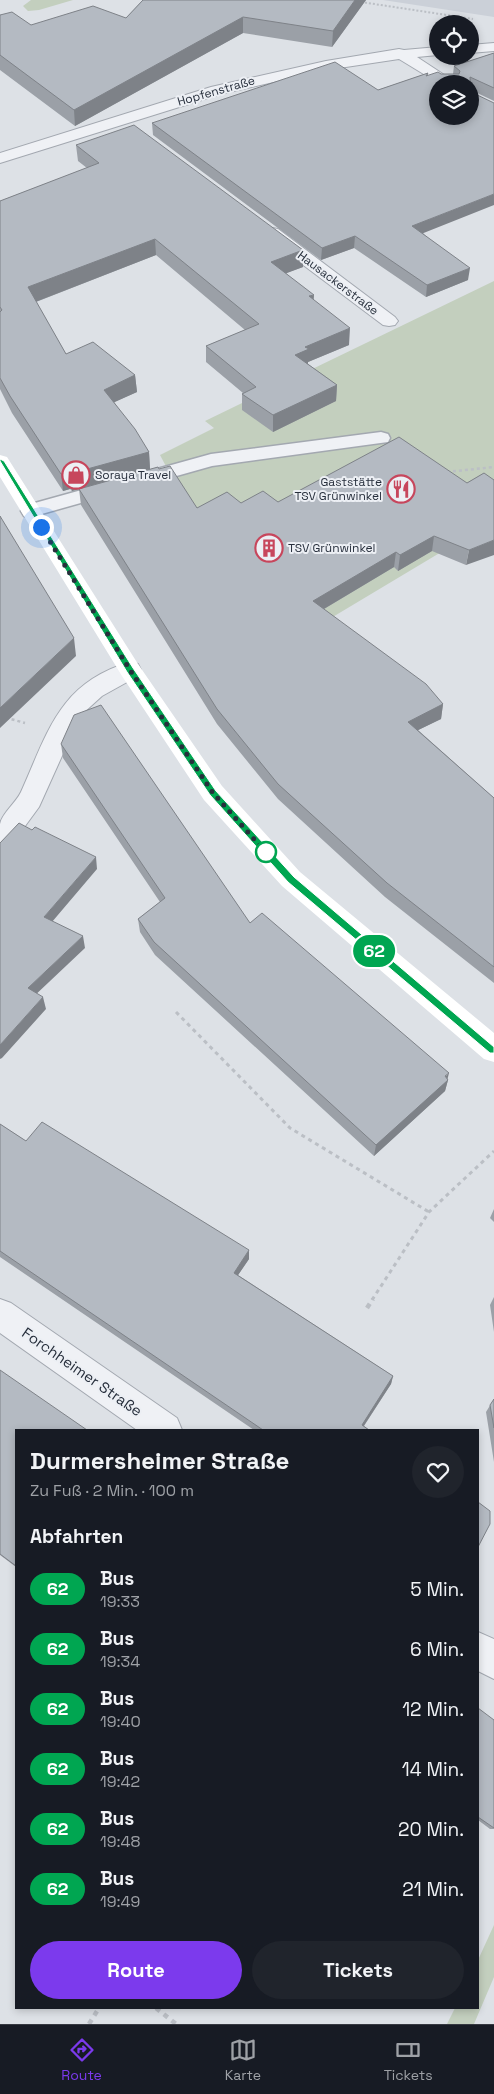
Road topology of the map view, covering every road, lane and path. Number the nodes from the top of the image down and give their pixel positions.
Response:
1 (357, 2) dead end
2 (448, 15) edge
3 (494, 47) edge
4 (479, 48) edge
5 (429, 51) edge
6 (400, 53) junction
7 (436, 75) edge
8 (118, 119) junction
9 (134, 131) edge
10 (0, 158) edge
11 (262, 225) edge
12 (388, 321) dead end
13 (381, 438) dead end
14 (0, 461) edge
15 (494, 468) edge
16 (440, 472) edge
17 (31, 511) junction
18 (130, 670) junction
19 (0, 841) edge
20 (176, 1012) dead end
21 (494, 1050) edge
22 (494, 1152) edge
23 (429, 1212) junction
24 (367, 1308) dead end
25 (0, 1314) edge
26 (164, 1429) edge
27 (479, 1651) edge
28 (494, 1661) edge
29 (98, 2009) edge
30 (157, 2009) edge
31 (89, 2024) edge
32 (176, 2024) edge

1 - 2 path
3 - 4 street
5 - 6 street, Hopfenstraße
6 - 7 street
6 - 8 street, Hopfenstraße
8 - 9 street
8 - 10 street, Hopfenstraße
11 - 12 street, Hausackerstraße
13 - 17 lane
14 - 17 street
15 - 16 path
17 - 18 street
18 - 19 street
18 - 21 street
20 - 23 path
22 - 23 path
23 - 24 path
25 - 26 street, Forchheimer Straße
27 - 28 street
29 - 31 path
30 - 32 path

